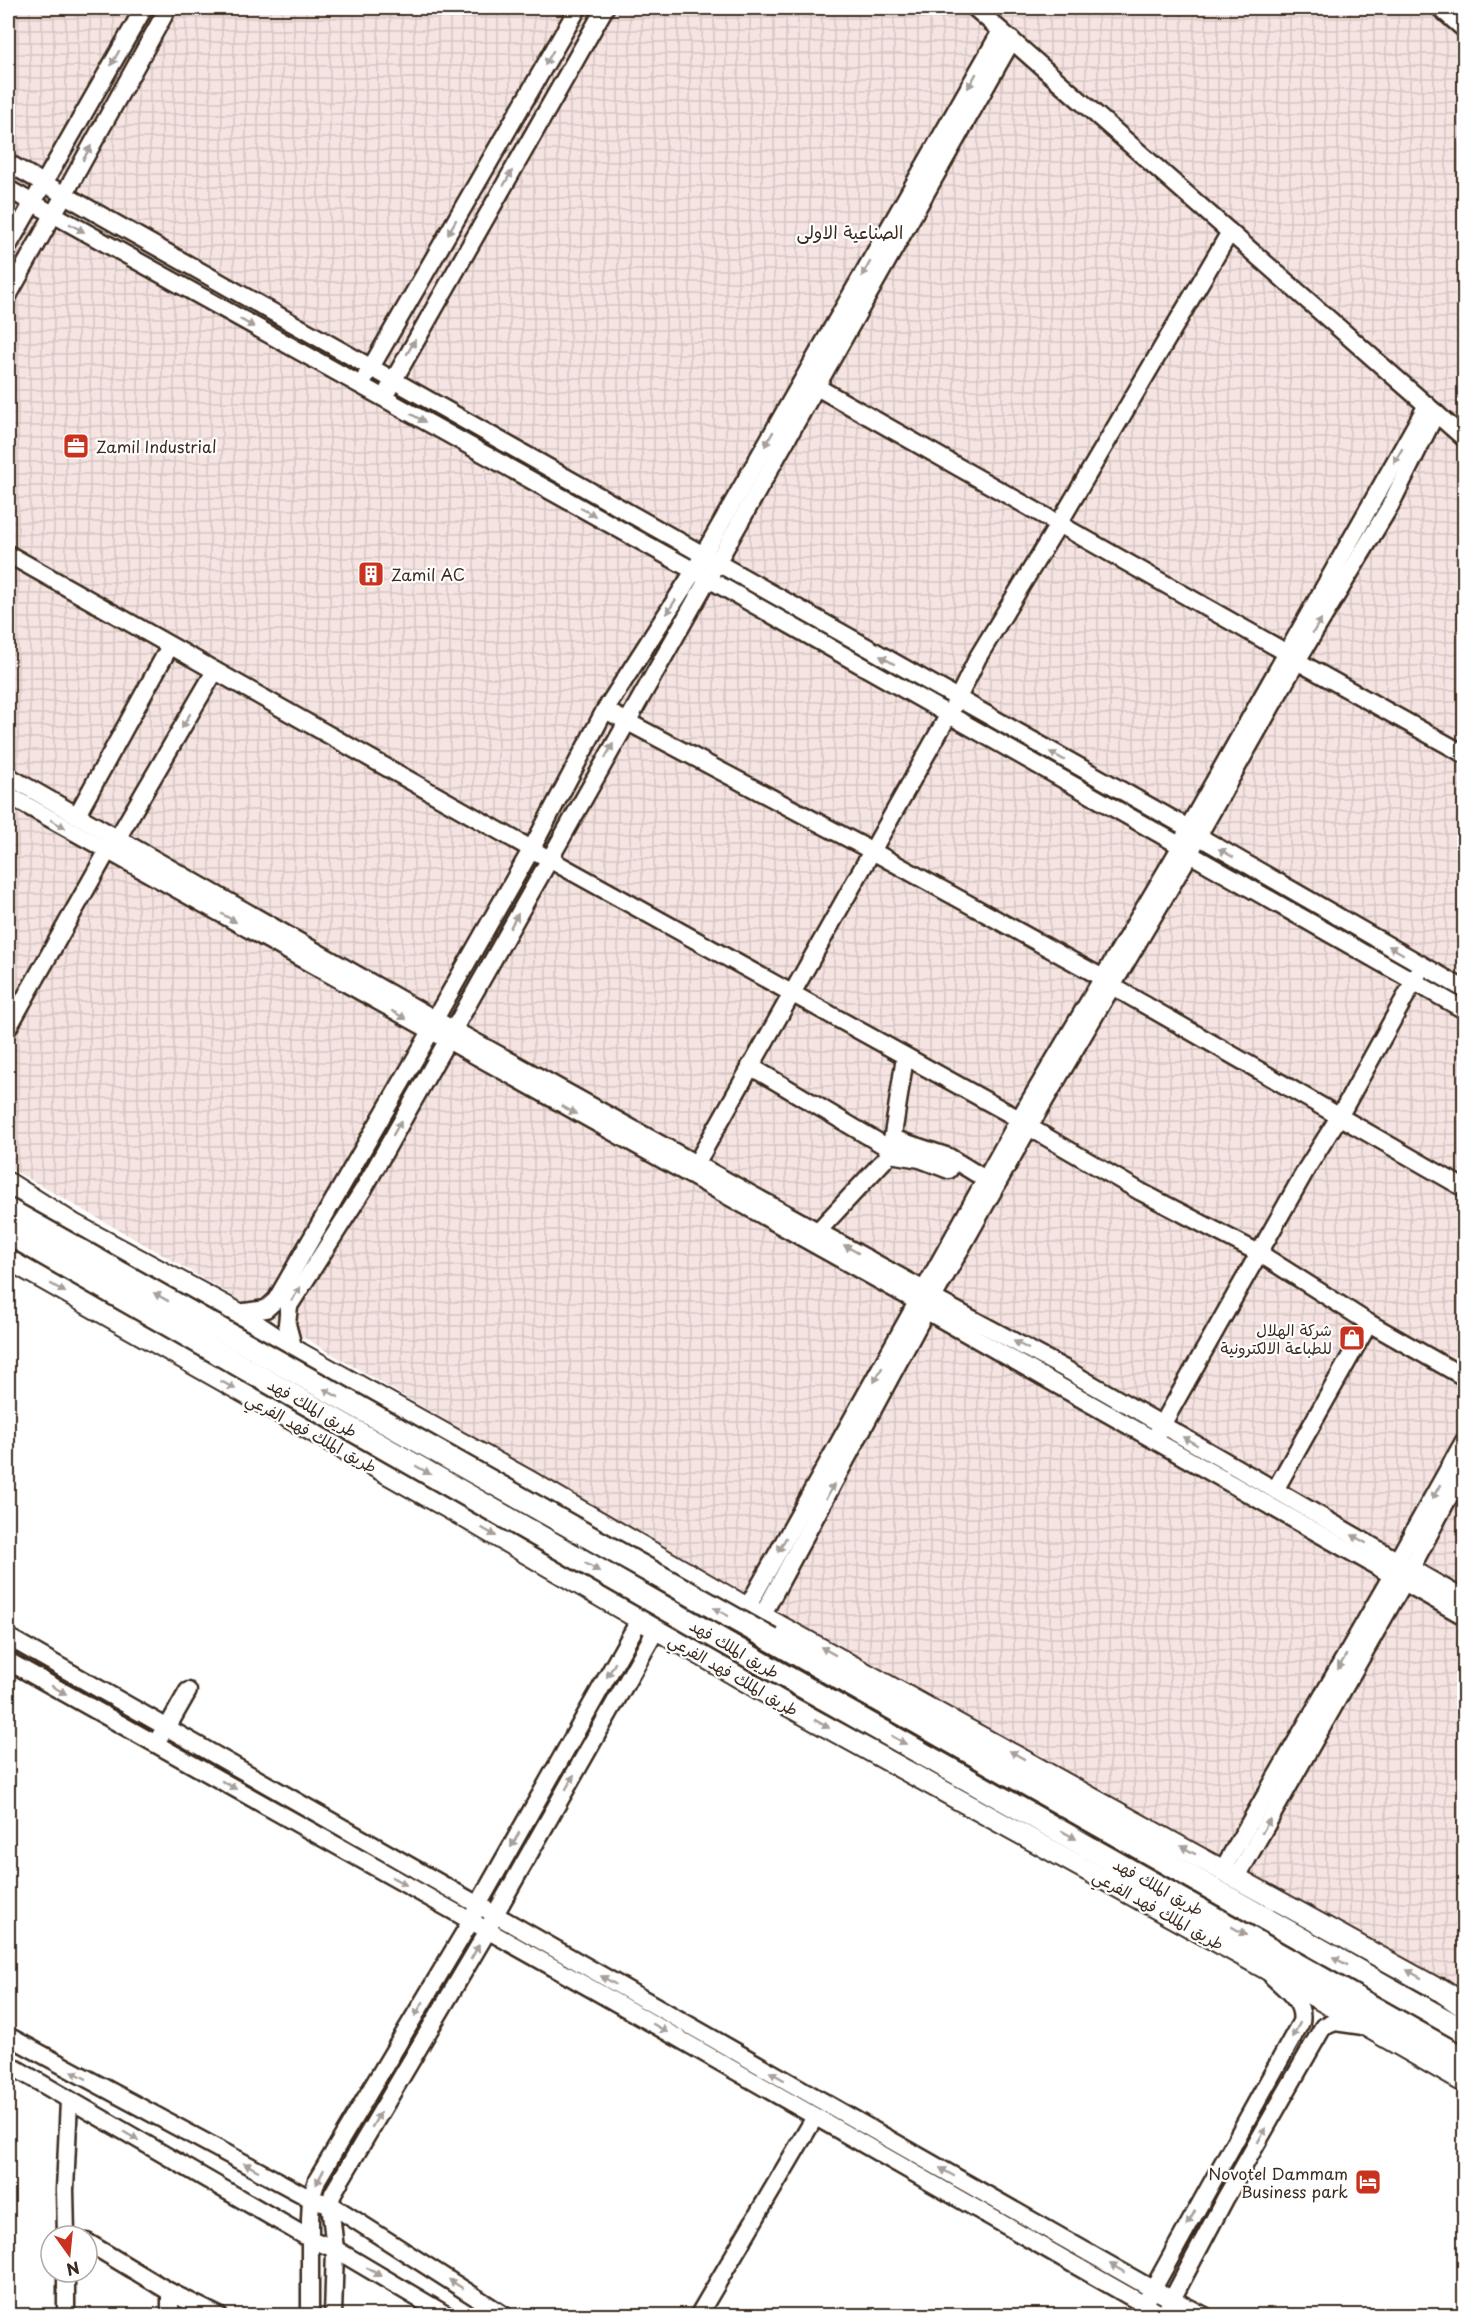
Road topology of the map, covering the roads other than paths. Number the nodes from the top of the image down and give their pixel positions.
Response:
1 (143, 8) edge
2 (578, 8) edge
3 (605, 8) edge
4 (975, 8) edge
5 (1440, 8) edge
6 (164, 14) edge
7 (1464, 28) edge
8 (1007, 35) junction
9 (524, 102) junction
10 (547, 110) junction
11 (8, 163) edge
12 (44, 183) junction
13 (8, 189) edge
14 (64, 194) junction
15 (32, 203) junction
16 (53, 215) junction
17 (1230, 232) junction
18 (8, 246) edge
19 (8, 296) edge
20 (370, 368) junction
21 (393, 380) junction
22 (809, 383) junction
23 (361, 386) junction
24 (385, 399) junction
25 (1432, 409) junction
26 (1464, 438) edge
27 (1058, 525) junction
28 (8, 554) edge
29 (709, 559) junction
30 (700, 575) junction
31 (170, 646) junction
32 (1292, 657) junction
33 (215, 671) junction
34 (957, 700) junction
35 (604, 710) junction
36 (948, 716) junction
37 (626, 721) junction
38 (1464, 754) edge
39 (8, 776) edge
40 (8, 795) edge
41 (77, 815) junction
42 (1193, 832) junction
43 (112, 845) junction
44 (531, 850) junction
45 (1185, 850) junction
46 (872, 851) junction
47 (549, 860) junction
48 (478, 944) junction
49 (495, 954) junction
50 (1423, 966) junction
51 (1414, 981) junction
52 (1107, 982) junction
53 (1464, 989) edge
54 (791, 994) junction
55 (1464, 1010) edge
56 (433, 1026) junction
57 (8, 1028) edge
58 (449, 1035) junction
59 (906, 1057) junction
60 (750, 1066) junction
61 (1340, 1117) junction
62 (1024, 1123) junction
63 (891, 1147) junction
64 (693, 1170) junction
65 (347, 1180) junction
66 (8, 1183) edge
67 (982, 1185) junction
68 (1464, 1188) edge
69 (363, 1190) junction
70 (8, 1210) edge
71 (818, 1231) junction
72 (8, 1233) edge
73 (1259, 1253) junction
74 (8, 1259) edge
75 (925, 1300) junction
76 (238, 1313) junction
77 (1369, 1323) junction
78 (294, 1350) junction
79 (1464, 1377) edge
80 (1158, 1432) junction
81 (1464, 1441) edge
82 (1464, 1468) edge
83 (530, 1481) junction
84 (1275, 1490) junction
85 (459, 1514) junction
86 (1401, 1572) junction
87 (1464, 1599) edge
88 (754, 1612) junction
89 (1464, 1616) edge
90 (640, 1619) junction
91 (656, 1630) junction
92 (8, 1637) edge
93 (8, 1661) edge
94 (188, 1691) dead end
95 (167, 1728) junction
96 (153, 1743) junction
97 (1230, 1873) junction
98 (478, 1905) junction
99 (494, 1916) junction
100 (471, 1921) junction
101 (487, 1932) junction
102 (1263, 1967) junction
103 (1441, 1990) joint
104 (1464, 2005) edge
105 (1366, 2026) junction
106 (1464, 2031) edge
107 (8, 2036) edge
108 (1464, 2059) edge
109 (8, 2064) edge
110 (1464, 2082) edge
111 (69, 2100) junction
112 (815, 2117) junction
113 (311, 2199) junction
114 (330, 2204) junction
115 (68, 2224) edge
116 (310, 2239) junction
117 (99, 2249) edge
118 (335, 2249) junction
119 (66, 2284) edge
120 (1152, 2289) junction
121 (170, 2292) junction
122 (1173, 2297) junction
123 (1141, 2311) edge
124 (66, 2316) edge
125 (170, 2316) edge
126 (219, 2316) edge
127 (310, 2316) edge
128 (333, 2316) edge
129 (448, 2316) edge
130 (505, 2316) edge
131 (698, 2316) edge
132 (1163, 2316) edge
133 (1205, 2316) edge

1 - 6 street
1 -> 12 street
2 -> 9 street
3 - 10 street
4 - 8 street
5 - 7 street
14 -> 6 street
8 - 17 street
8 - 22 street
9 - 10 street
9 -> 20 street
21 -> 10 street
11 - 12 street
12 - 14 street
12 - 15 street
13 - 15 street
14 - 16 street
14 - 20 street
15 - 16 street
15 - 18 street
16 - 19 street
16 -> 23 street
17 - 25 street
17 - 27 street
20 - 21 street
20 - 23 street
21 - 24 street
21 - 29 street
22 - 27 street
22 - 29 street
23 - 24 street
24 -> 30 street
25 - 26 street
25 - 32 street
27 - 32 street
27 - 34 street
28 - 31 street
29 - 30 street
34 -> 29 street
30 -> 35 street
30 - 36 street
30 - 37 street
31 - 33 street
31 - 41 street
32 - 38 street
32 - 42 street
33 -> 43 street
33 - 44 street
34 - 36 street
42 -> 34 street
35 - 37 street
35 - 44 street
36 - 45 street
36 - 46 street
37 - 46 street
47 -> 37 street
39 - 41 street
40 -> 43 street
41 - 43 street
42 - 45 street
50 -> 42 street
43 - 56 street
43 - 57 street
44 - 47 street
44 - 48 street
45 - 51 street
45 - 52 street
46 - 52 street
46 - 54 street
49 -> 47 street
47 - 54 street
48 - 49 street
48 - 56 street
49 - 58 street
50 - 51 street
50 - 53 street
51 - 55 street
51 - 61 street
52 - 61 street
52 - 62 street
54 - 59 street
54 - 60 street
56 - 58 street
56 - 65 street
58 - 64 street
69 -> 58 street
59 - 62 street
59 - 63 street
60 - 63 street
60 - 64 street
61 - 68 street
61 - 73 street
62 - 67 street
62 - 73 street
62 - 75 street
63 - 67 street
63 - 71 street
64 - 71 street
64 - 75 street
65 - 69 street
65 - 76 street
66 - 76 main road
67 - 75 street
78 -> 69 street
106 -> 70 highway, طريق الملك فهد, bridge
75 -> 71 street
72 -> 108 highway, طريق الملك فهد, bridge
73 - 77 street
73 - 80 street
74 -> 85 main road, طريق الملك فهد الفرعي
75 - 80 street
75 - 88 street
76 - 78 main road
77 - 79 street
77 - 84 street
78 - 83 main road
84 -> 80 street
80 - 86 street
81 -> 86 street
82 - 86 street
83 - 85 main road
83 - 88 main road
86 -> 84 street
85 -> 90 main road, طريق الملك فهد الفرعي
86 - 87 street
86 - 89 street
86 - 97 street
97 -> 88 main road
90 - 91 main road, طريق الملك فهد الفرعي
90 -> 98 street
99 -> 91 street
91 -> 102 main road, طريق الملك فهد الفرعي
92 - 95 street
93 -> 96 street
94 - 95 street
95 - 96 street
95 - 98 street
96 -> 100 street
103 -> 97 main road
98 - 99 street
98 - 100 street
99 - 101 street
120 -> 99 street
100 - 101 street
100 -> 113 street
101 -> 112 street
114 -> 101 street
102 - 105 main road, طريق الملك فهد الفرعي
102 -> 120 street
103 - 104 highway
105 - 110 main road, طريق الملك فهد الفرعي
122 -> 105 street
113 -> 107 street
109 - 111 street
111 - 115 street
111 -> 116 street
112 - 123 street
112 - 131 street
113 - 114 street
113 - 116 street
114 - 118 street
130 -> 114 street
116 - 118 street
116 - 127 street
117 - 121 street
118 - 128 street
118 -> 129 street
119 - 124 street
120 - 122 street
120 - 123 street
121 - 125 street
121 - 126 street
122 - 132 street
122 - 133 street
123 - 132 street

